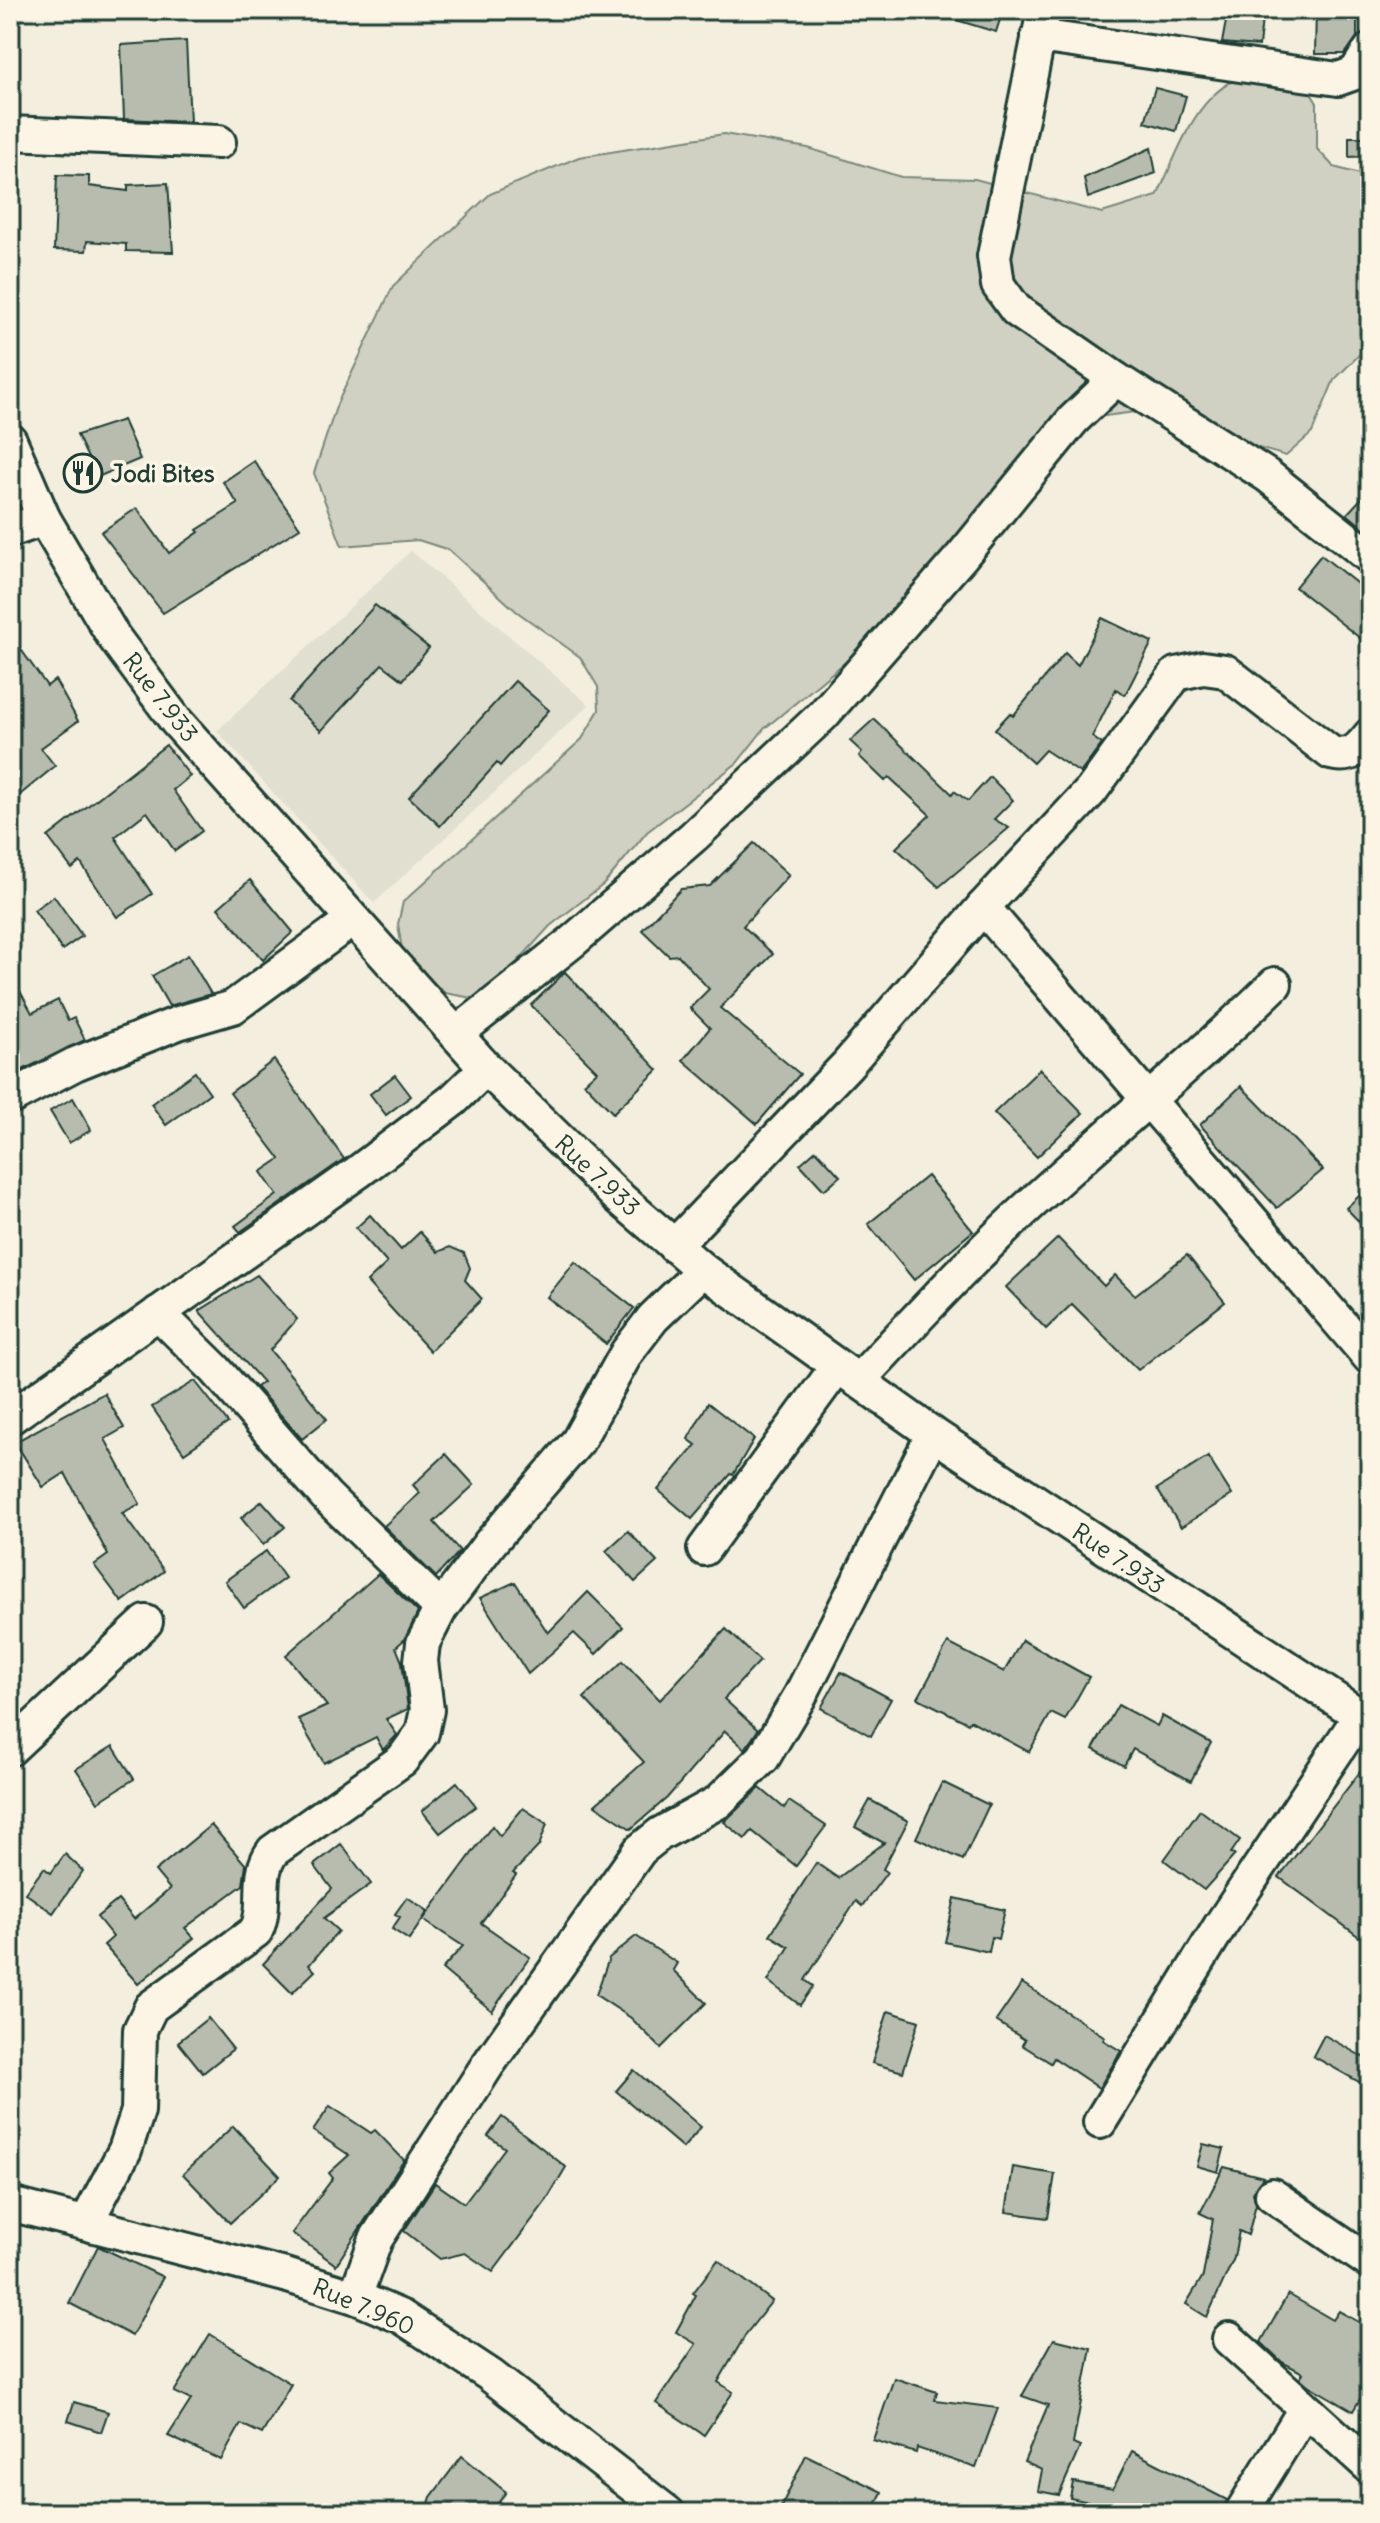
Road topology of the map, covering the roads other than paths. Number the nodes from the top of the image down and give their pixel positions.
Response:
1 (1041, 23) edge
2 (1370, 50) edge
3 (10, 133) edge
4 (219, 142) dead end
5 (1116, 379) junction
6 (10, 440) edge
7 (44, 519) junction
8 (10, 531) edge
9 (1370, 557) edge
10 (1370, 735) edge
11 (983, 907) junction
12 (352, 920) junction
13 (1275, 984) dead end
14 (456, 1034) junction
15 (486, 1068) junction
16 (10, 1098) edge
17 (1150, 1102) junction
18 (674, 1246) junction
19 (703, 1270) junction
20 (158, 1313) junction
21 (1370, 1358) edge
22 (848, 1374) junction
23 (10, 1418) edge
24 (933, 1434) junction
25 (704, 1549) dead end
26 (441, 1608) junction
27 (146, 1622) dead end
28 (1365, 1719) edge
29 (10, 1749) edge
30 (1100, 2122) dead end
31 (1272, 2195) dead end
32 (10, 2204) edge
33 (86, 2223) junction
34 (1370, 2262) edge
35 (355, 2297) junction
36 (1229, 2339) dead end
37 (1305, 2409) junction
38 (1370, 2467) edge
39 (668, 2513) edge
40 (1241, 2513) edge

1 - 2 street
1 - 5 street
3 - 4 street
5 - 9 street
5 - 14 street
6 - 7 street, Rue 7.933
7 - 8 street
7 - 12 street, Rue 7.933
10 - 11 street
11 - 17 street
11 - 18 street
12 - 14 street, Rue 7.933
12 - 16 street
13 - 17 street
14 - 15 street, Rue 7.933
15 - 18 street, Rue 7.933
15 - 20 street
17 - 21 street
17 - 22 street
18 - 19 street, Rue 7.933
19 - 22 street, Rue 7.933
19 - 26 street
20 - 23 street
20 - 26 street
22 - 24 street, Rue 7.933
22 - 25 street
24 - 28 street, Rue 7.933
24 - 35 street
26 - 33 street
27 - 29 street
28 - 30 street
31 - 34 street
32 - 33 street, Rue 7.960
33 - 35 street, Rue 7.960
35 - 39 street, Rue 7.960
36 - 37 street
37 - 38 street
37 - 40 street

